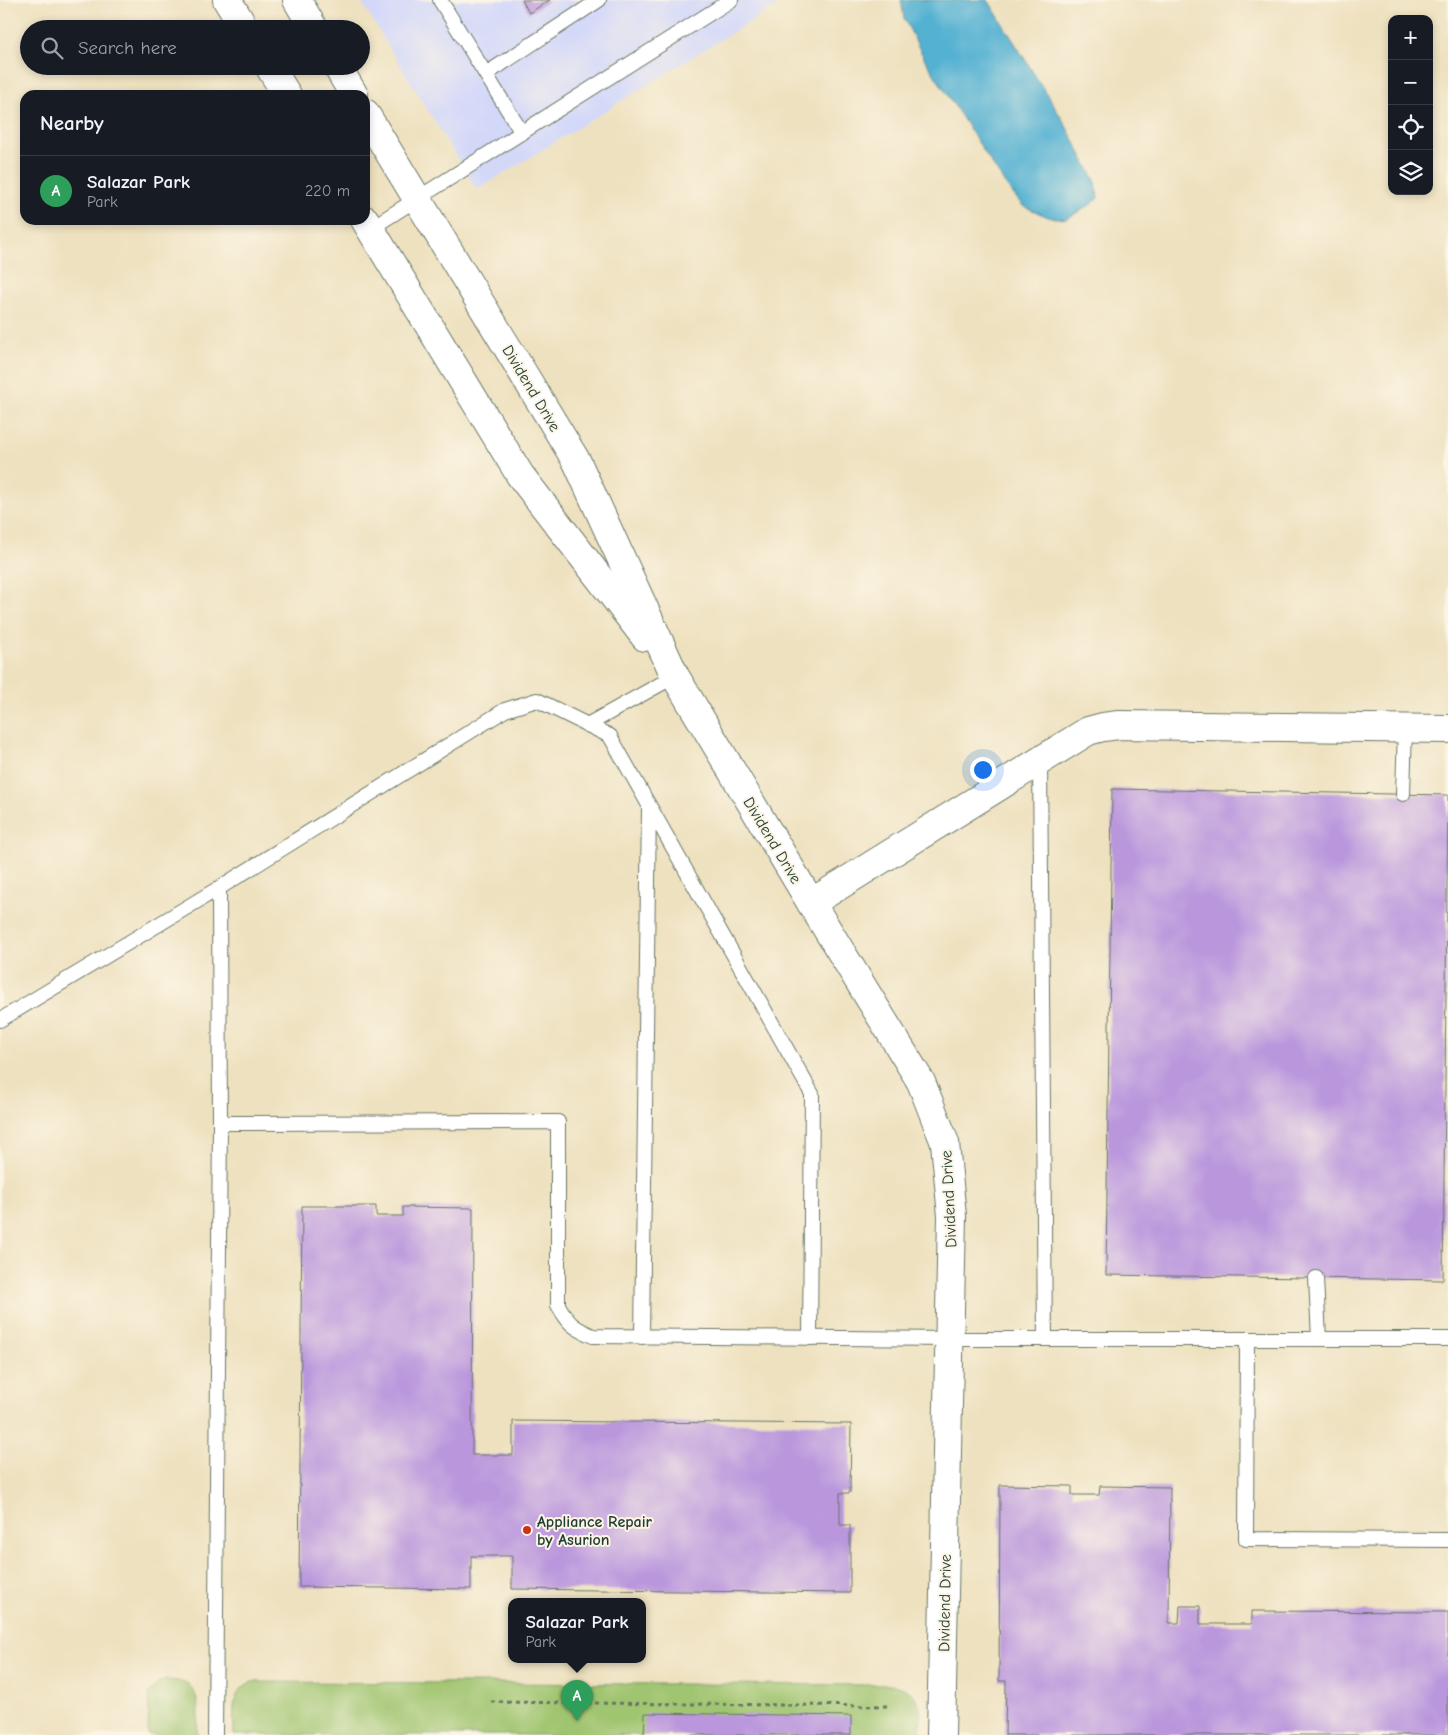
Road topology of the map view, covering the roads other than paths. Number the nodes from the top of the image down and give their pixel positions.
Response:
1 (227, 0) edge
2 (297, 0) edge
3 (440, 0) edge
4 (599, 0) edge
5 (732, 0) edge
6 (239, 20) edge
7 (309, 20) edge
8 (486, 74) junction
9 (275, 75) edge
10 (342, 75) edge
11 (284, 90) edge
12 (351, 90) edge
13 (370, 120) edge
14 (522, 133) junction
15 (417, 199) junction
16 (370, 223) edge
17 (369, 225) edge
18 (675, 676) junction
19 (587, 725) junction
20 (1405, 728) junction
21 (1448, 729) edge
22 (1040, 761) junction
23 (1403, 794) dead end
24 (649, 806) junction
25 (219, 888) junction
26 (811, 903) junction
27 (0, 1020) edge
28 (220, 1122) junction
29 (1316, 1278) dead end
30 (642, 1337) junction
31 (810, 1338) junction
32 (950, 1339) junction
33 (1045, 1339) junction
34 (1247, 1339) junction
35 (1319, 1339) junction
36 (1448, 1339) edge
37 (1448, 1540) edge
38 (215, 1735) edge
39 (941, 1735) edge

1 - 6 street
2 - 7 street
3 - 8 lane
4 - 8 lane
5 - 14 lane
8 - 14 lane
9 - 11 street
10 - 12 street
13 - 15 street, Dividend Drive
14 - 15 lane
15 - 16 lane
15 - 18 street, Dividend Drive
17 - 18 street, Dividend Drive
18 - 19 lane
18 - 26 street, Dividend Drive
19 - 24 lane
19 - 25 lane
20 - 21 street
20 - 22 street
20 - 23 lane
22 - 26 street
22 - 33 lane
24 - 30 lane
24 - 31 lane
25 - 27 lane
25 - 28 lane
26 - 32 street, Dividend Drive
28 - 30 lane
28 - 38 lane
29 - 35 lane
30 - 31 lane
31 - 32 lane
32 - 33 lane
32 - 39 street, Dividend Drive
33 - 34 lane
34 - 35 lane
34 - 37 lane
35 - 36 lane

